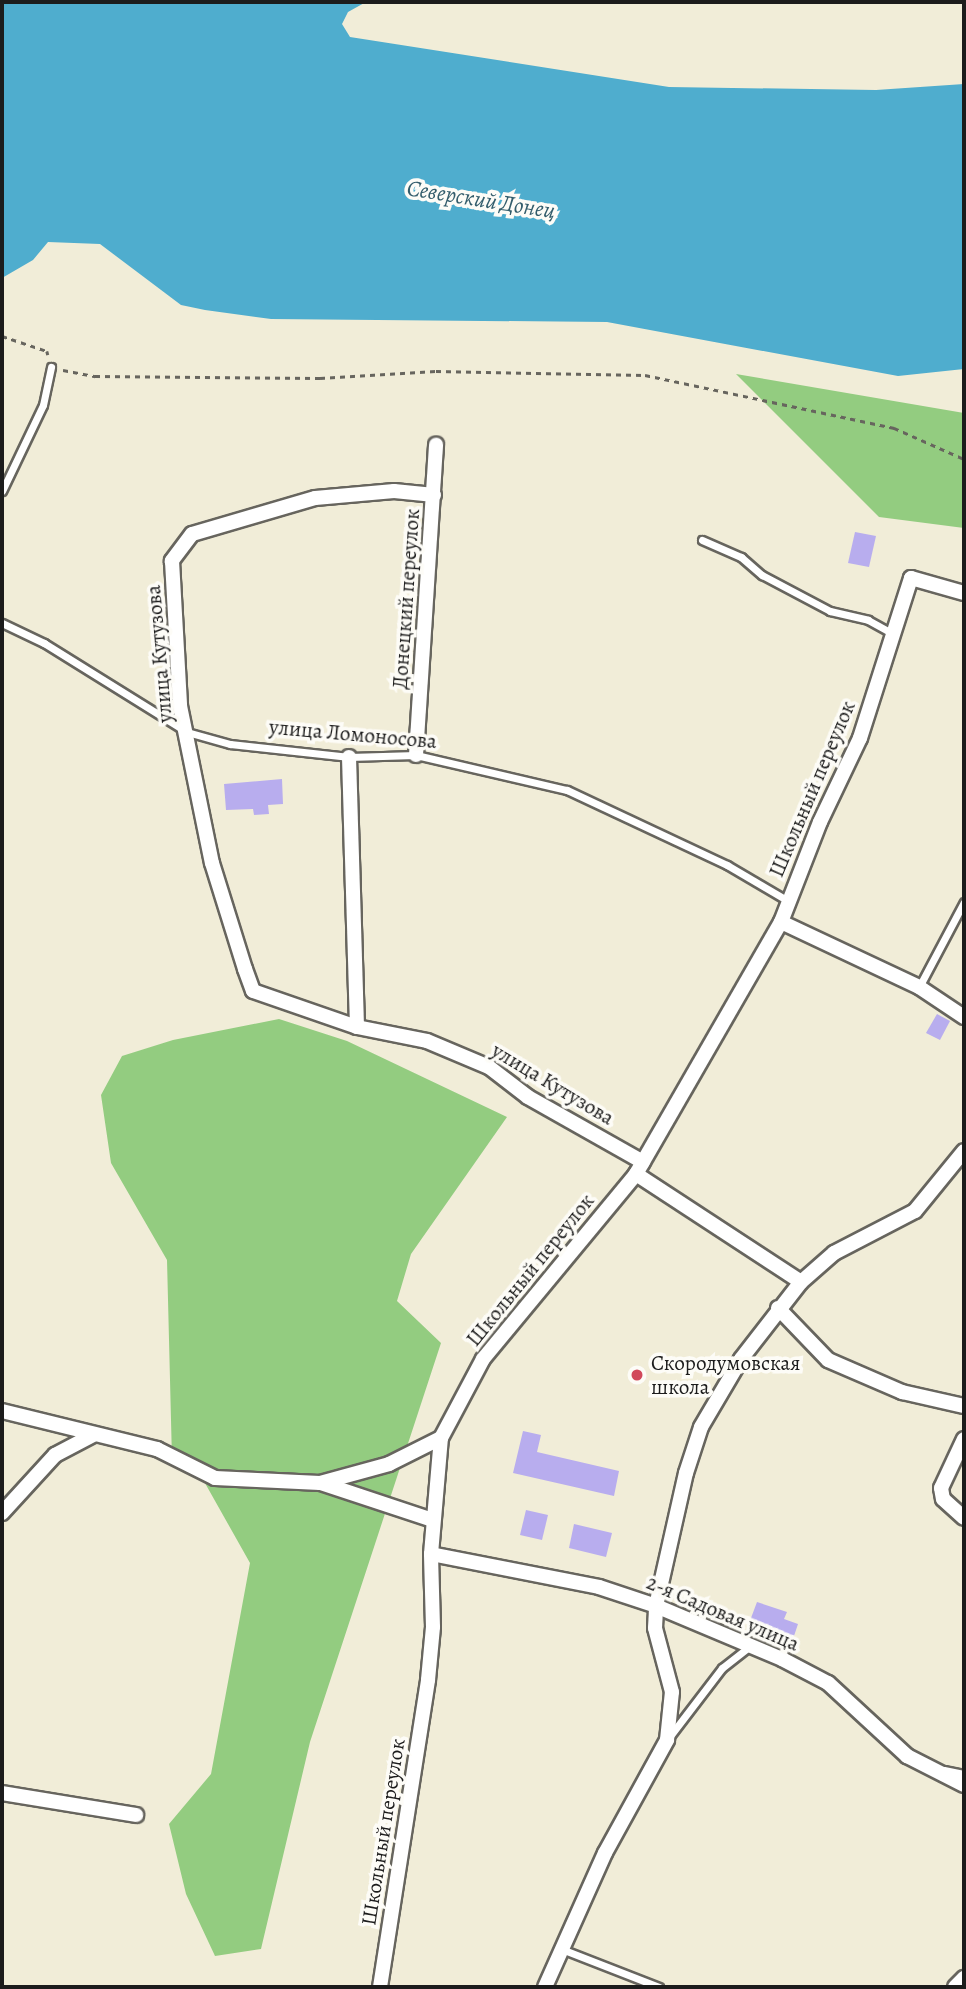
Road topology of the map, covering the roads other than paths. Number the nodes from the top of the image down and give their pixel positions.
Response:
1 (51, 367) road end
2 (436, 445) dead end
3 (2, 491) edge
4 (434, 495) junction
5 (702, 540) dead end
6 (964, 593) edge
7 (2, 623) edge
8 (894, 634) junction
9 (187, 732) junction
10 (416, 755) junction
11 (349, 757) junction
12 (788, 901) junction
13 (964, 902) edge
14 (781, 922) junction
15 (919, 987) junction
16 (964, 1017) edge
17 (357, 1027) junction
18 (964, 1151) edge
19 (640, 1168) junction
20 (801, 1282) junction
21 (778, 1308) junction
22 (964, 1406) edge
23 (2, 1411) edge
24 (93, 1435) junction
25 (441, 1438) junction
26 (964, 1439) edge
27 (320, 1483) junction
28 (2, 1513) edge
29 (964, 1518) edge
30 (433, 1520) junction
31 (431, 1554) junction
32 (656, 1606) junction
33 (751, 1646) junction
34 (667, 1740) junction
35 (934, 1767) junction
36 (964, 1774) edge
37 (964, 1785) edge
38 (2, 1793) edge
39 (136, 1815) dead end
40 (564, 1950) junction
41 (964, 1979) edge
42 (380, 1987) edge
43 (545, 1987) edge
44 (659, 1987) edge
45 (955, 1987) edge

1 - 3 lane
2 - 4 street, Донецкий переулок
4 - 9 street, улица Кутузова
4 - 10 street, Донецкий переулок
5 - 8 lane
6 - 8 street, Школьный переулок
7 - 9 lane, улица Ломоносова
8 - 12 street, Школьный переулок
9 - 11 lane, улица Ломоносова
9 - 17 street, улица Кутузова
10 - 11 lane, улица Ломоносова
10 - 12 lane, улица Ломоносова
11 - 17 street
12 - 14 street, Школьный переулок
13 - 15 lane
14 - 15 street
14 - 19 street, Школьный переулок
15 - 16 street
17 - 19 street, улица Кутузова
18 - 20 street
19 - 20 street, улица Кутузова
19 - 25 street, Школьный переулок
20 - 21 street
21 - 22 street
21 - 32 street
23 - 24 street
24 - 27 street
24 - 28 street
25 - 27 street
25 - 30 street, Школьный переулок
26 - 29 street
27 - 30 street
30 - 31 street, Школьный переулок
31 - 32 street, 2-я Садовая улица
31 - 42 street, Школьный переулок
32 - 33 street, 2-я Садовая улица
32 - 34 street
33 - 34 lane
33 - 35 street, 2-я Садовая улица
34 - 40 street
35 - 36 lane
35 - 37 street, 2-я Садовая улица
38 - 39 street
40 - 43 street
40 - 44 lane
41 - 45 street

